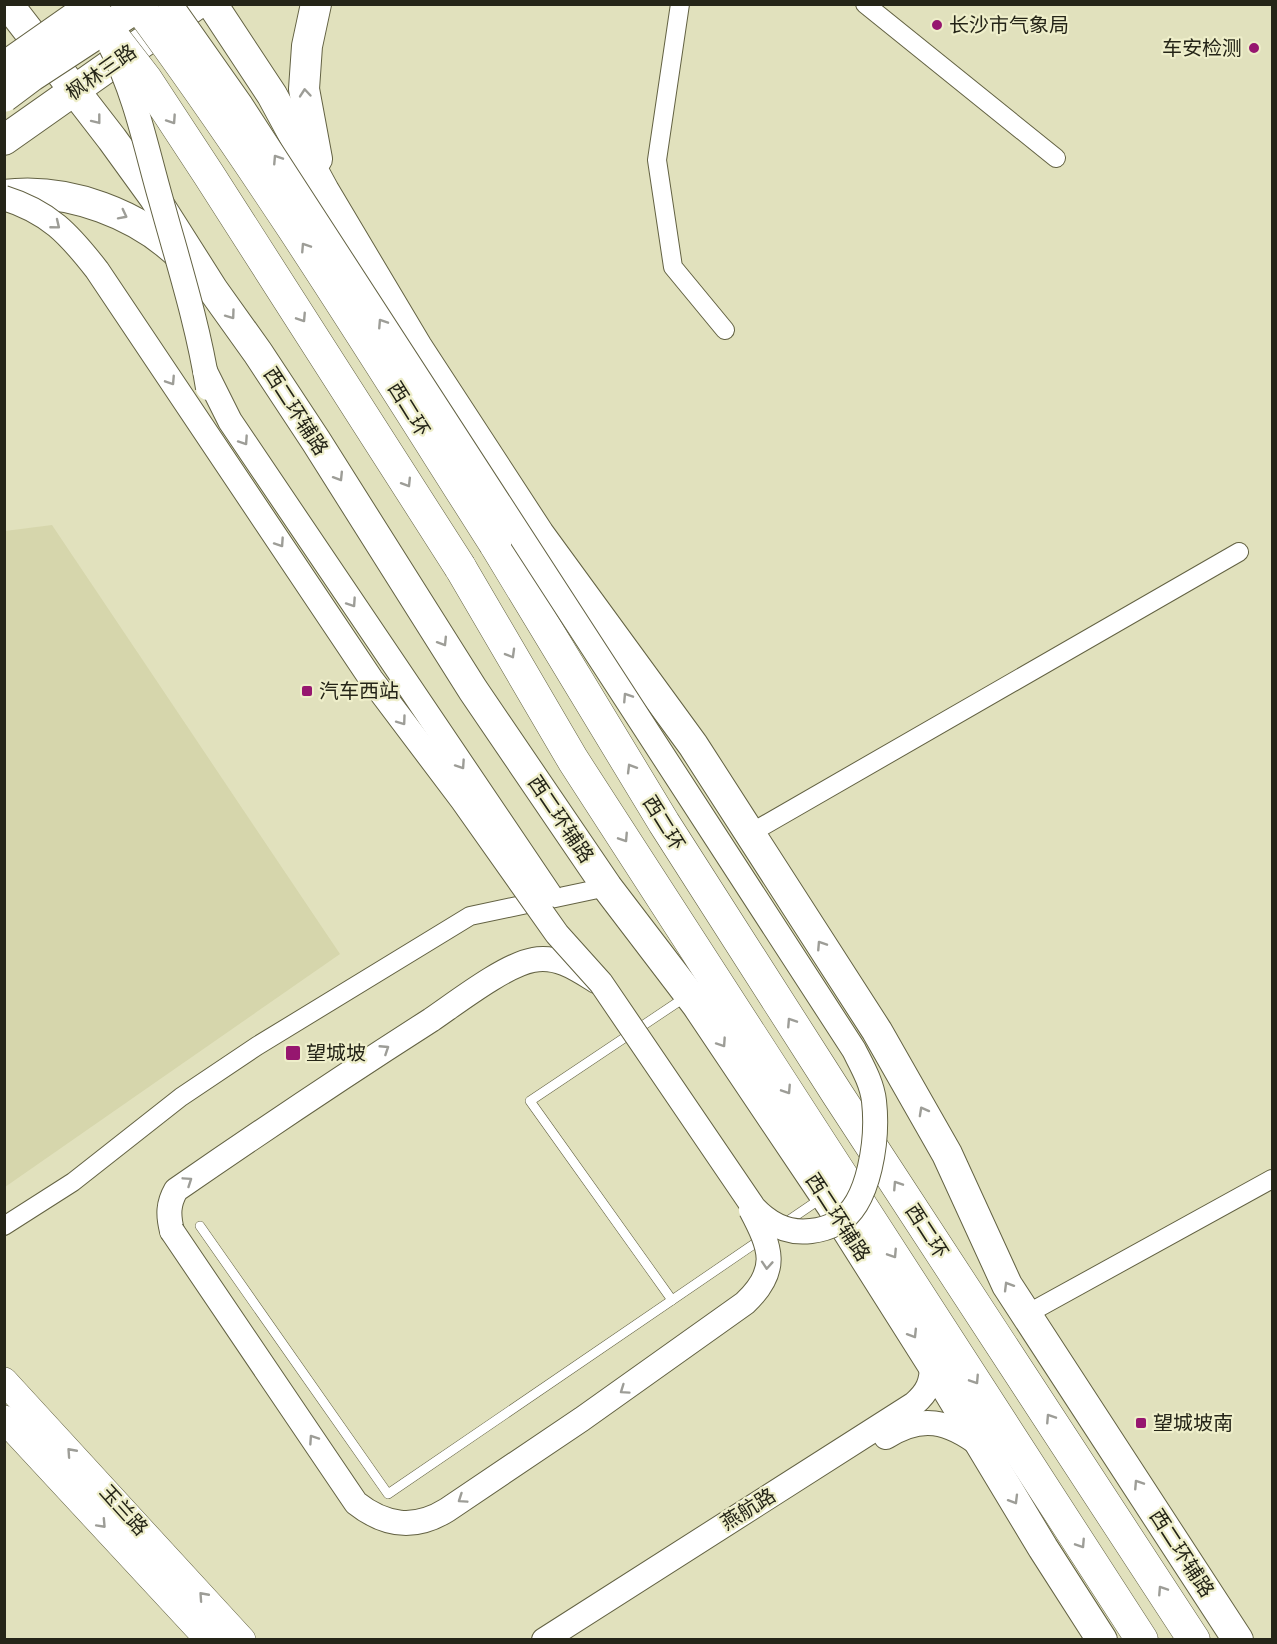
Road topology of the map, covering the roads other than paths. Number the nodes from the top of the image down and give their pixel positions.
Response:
1 (94, 4) edge
2 (137, 4) edge
3 (142, 4) edge
4 (170, 4) edge
5 (197, 4) edge
6 (212, 4) edge
7 (316, 4) edge
8 (680, 4) edge
9 (865, 4) edge
10 (89, 5) edge
11 (9, 7) edge
12 (4, 67) edge
13 (74, 91) junction
14 (4, 97) edge
15 (4, 140) edge
16 (1056, 158) dead end
17 (324, 191) junction
18 (4, 197) edge
19 (213, 290) junction
20 (725, 330) dead end
21 (205, 371) junction
22 (220, 455) junction
23 (1239, 552) dead end
24 (749, 834) junction
25 (607, 887) junction
26 (601, 983) junction
27 (689, 995) junction
28 (1272, 1179) edge
29 (742, 1192) junction
30 (825, 1196) junction
31 (4, 1226) edge
32 (200, 1226) dead end
33 (672, 1300) junction
34 (1027, 1314) junction
35 (932, 1364) junction
36 (4, 1381) edge
37 (4, 1419) edge
38 (981, 1446) junction
39 (209, 1640) edge
40 (242, 1640) edge
41 (544, 1640) edge
42 (568, 1640) edge
43 (1102, 1640) edge
44 (1142, 1640) edge
45 (1194, 1640) edge
46 (1238, 1640) edge

1 - 12 main road, bridge
45 -> 2 highway, 西二环, bridge
3 - 14 main road, bridge
29 -> 4 street, bridge
5 - 13 main road, 枫林三路
6 - 17 main road, 西二环辅路
17 -> 7 main road
8 - 20 street
9 - 16 street
10 - 21 street, bridge
10 -> 44 highway, 西二环, bridge
11 - 13 main road, 西二环辅路
13 - 15 main road, 枫林三路
13 -> 19 main road, 西二环辅路
17 - 24 main road, 西二环辅路
18 -> 19 main road
18 -> 22 street, bridge
19 -> 25 main road, 西二环辅路
21 - 22 street, bridge
21 -> 26 street, bridge
22 -> 26 street, bridge
23 - 24 street
34 -> 24 main road, 西二环辅路
25 - 27 main road, 西二环辅路
25 - 31 street
26 - 29 street, bridge
29 -> 26 street, bridge
27 -> 30 main road, 西二环辅路
27 - 33 lane
28 - 34 street
30 - 33 lane
30 -> 35 main road, 西二环辅路
32 - 33 lane
46 -> 34 main road, 西二环辅路
35 - 38 main road, 西二环辅路
35 - 41 street, 燕航路
40 -> 36 main road, 玉兰路
37 -> 39 main road, 玉兰路
38 - 42 street, 燕航路
38 -> 43 main road, 西二环辅路

